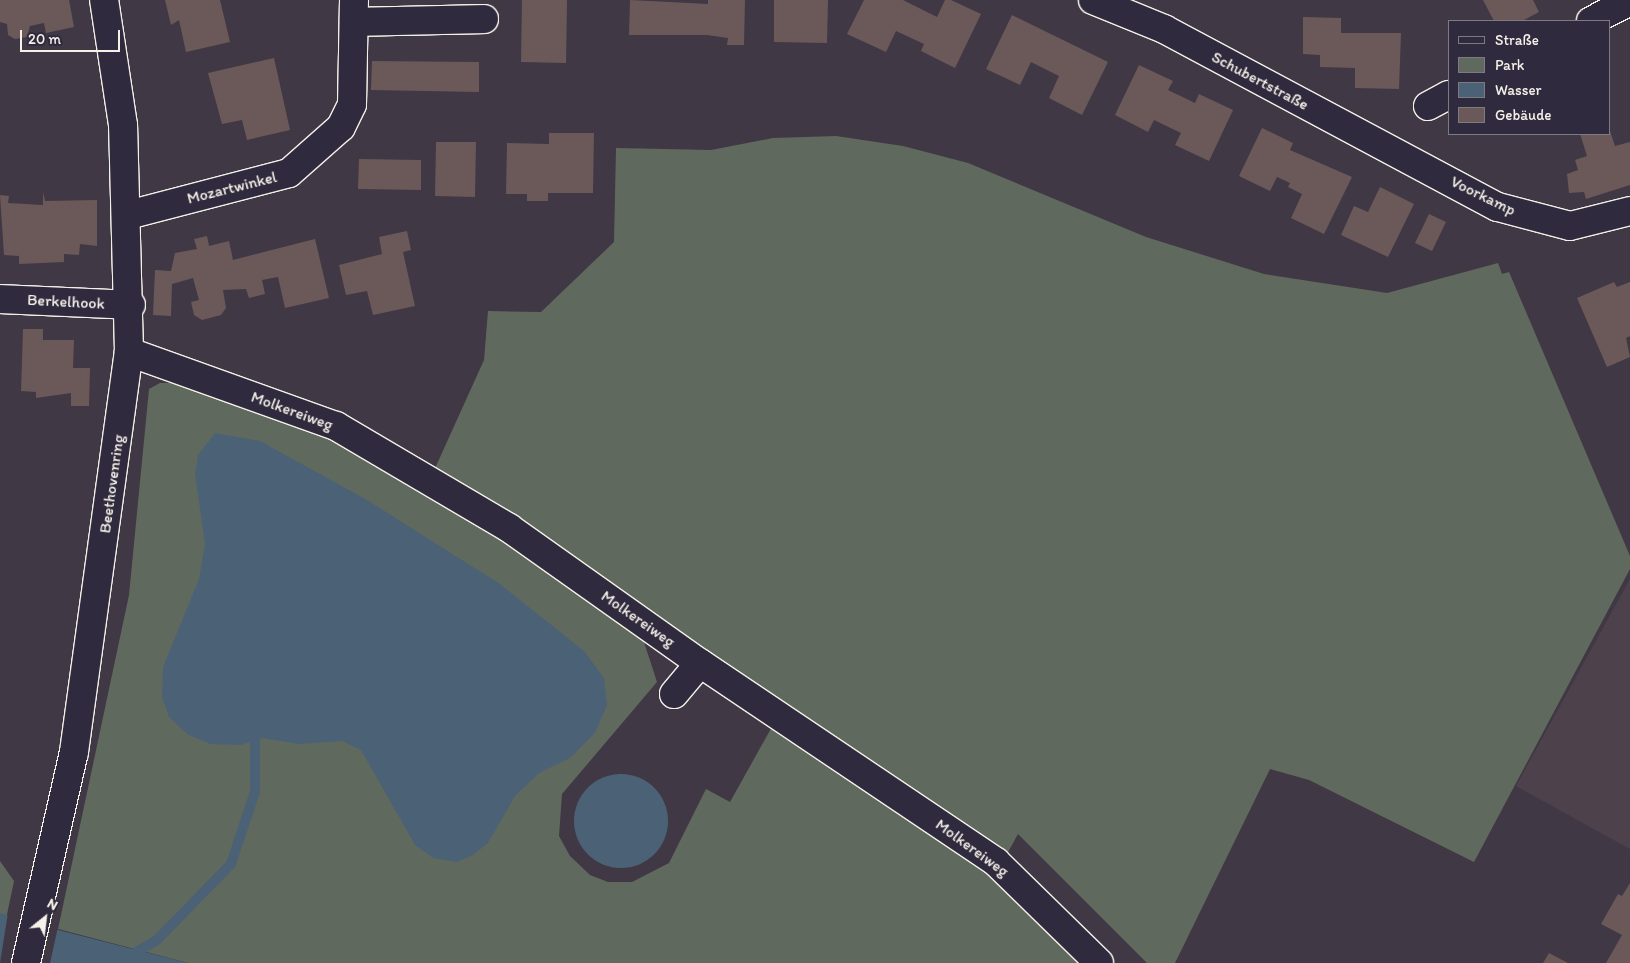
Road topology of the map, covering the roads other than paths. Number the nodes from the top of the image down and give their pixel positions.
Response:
1 (104, 0) edge
2 (1093, 0) edge
3 (1630, 1) edge
4 (354, 11) edge
5 (484, 19) dead end
6 (1593, 20) edge
7 (1424, 166) joint
8 (1630, 211) edge
9 (128, 215) junction
10 (0, 299) edge
11 (131, 305) junction
12 (130, 352) junction
13 (700, 663) junction
14 (674, 694) dead end
15 (26, 963) edge
16 (1099, 963) edge

1 - 9 street, Beethovenring
2 - 7 street, Schubertstraße
3 - 6 street
4 - 5 street
4 - 9 street, Mozartwinkel
7 - 8 street, Voorkamp
9 - 11 street, Beethovenring
10 - 11 street, Berkelhook
11 - 12 street, Beethovenring
12 - 13 street, Molkereiweg
12 - 15 street, Beethovenring
13 - 14 street
13 - 16 street, Molkereiweg

